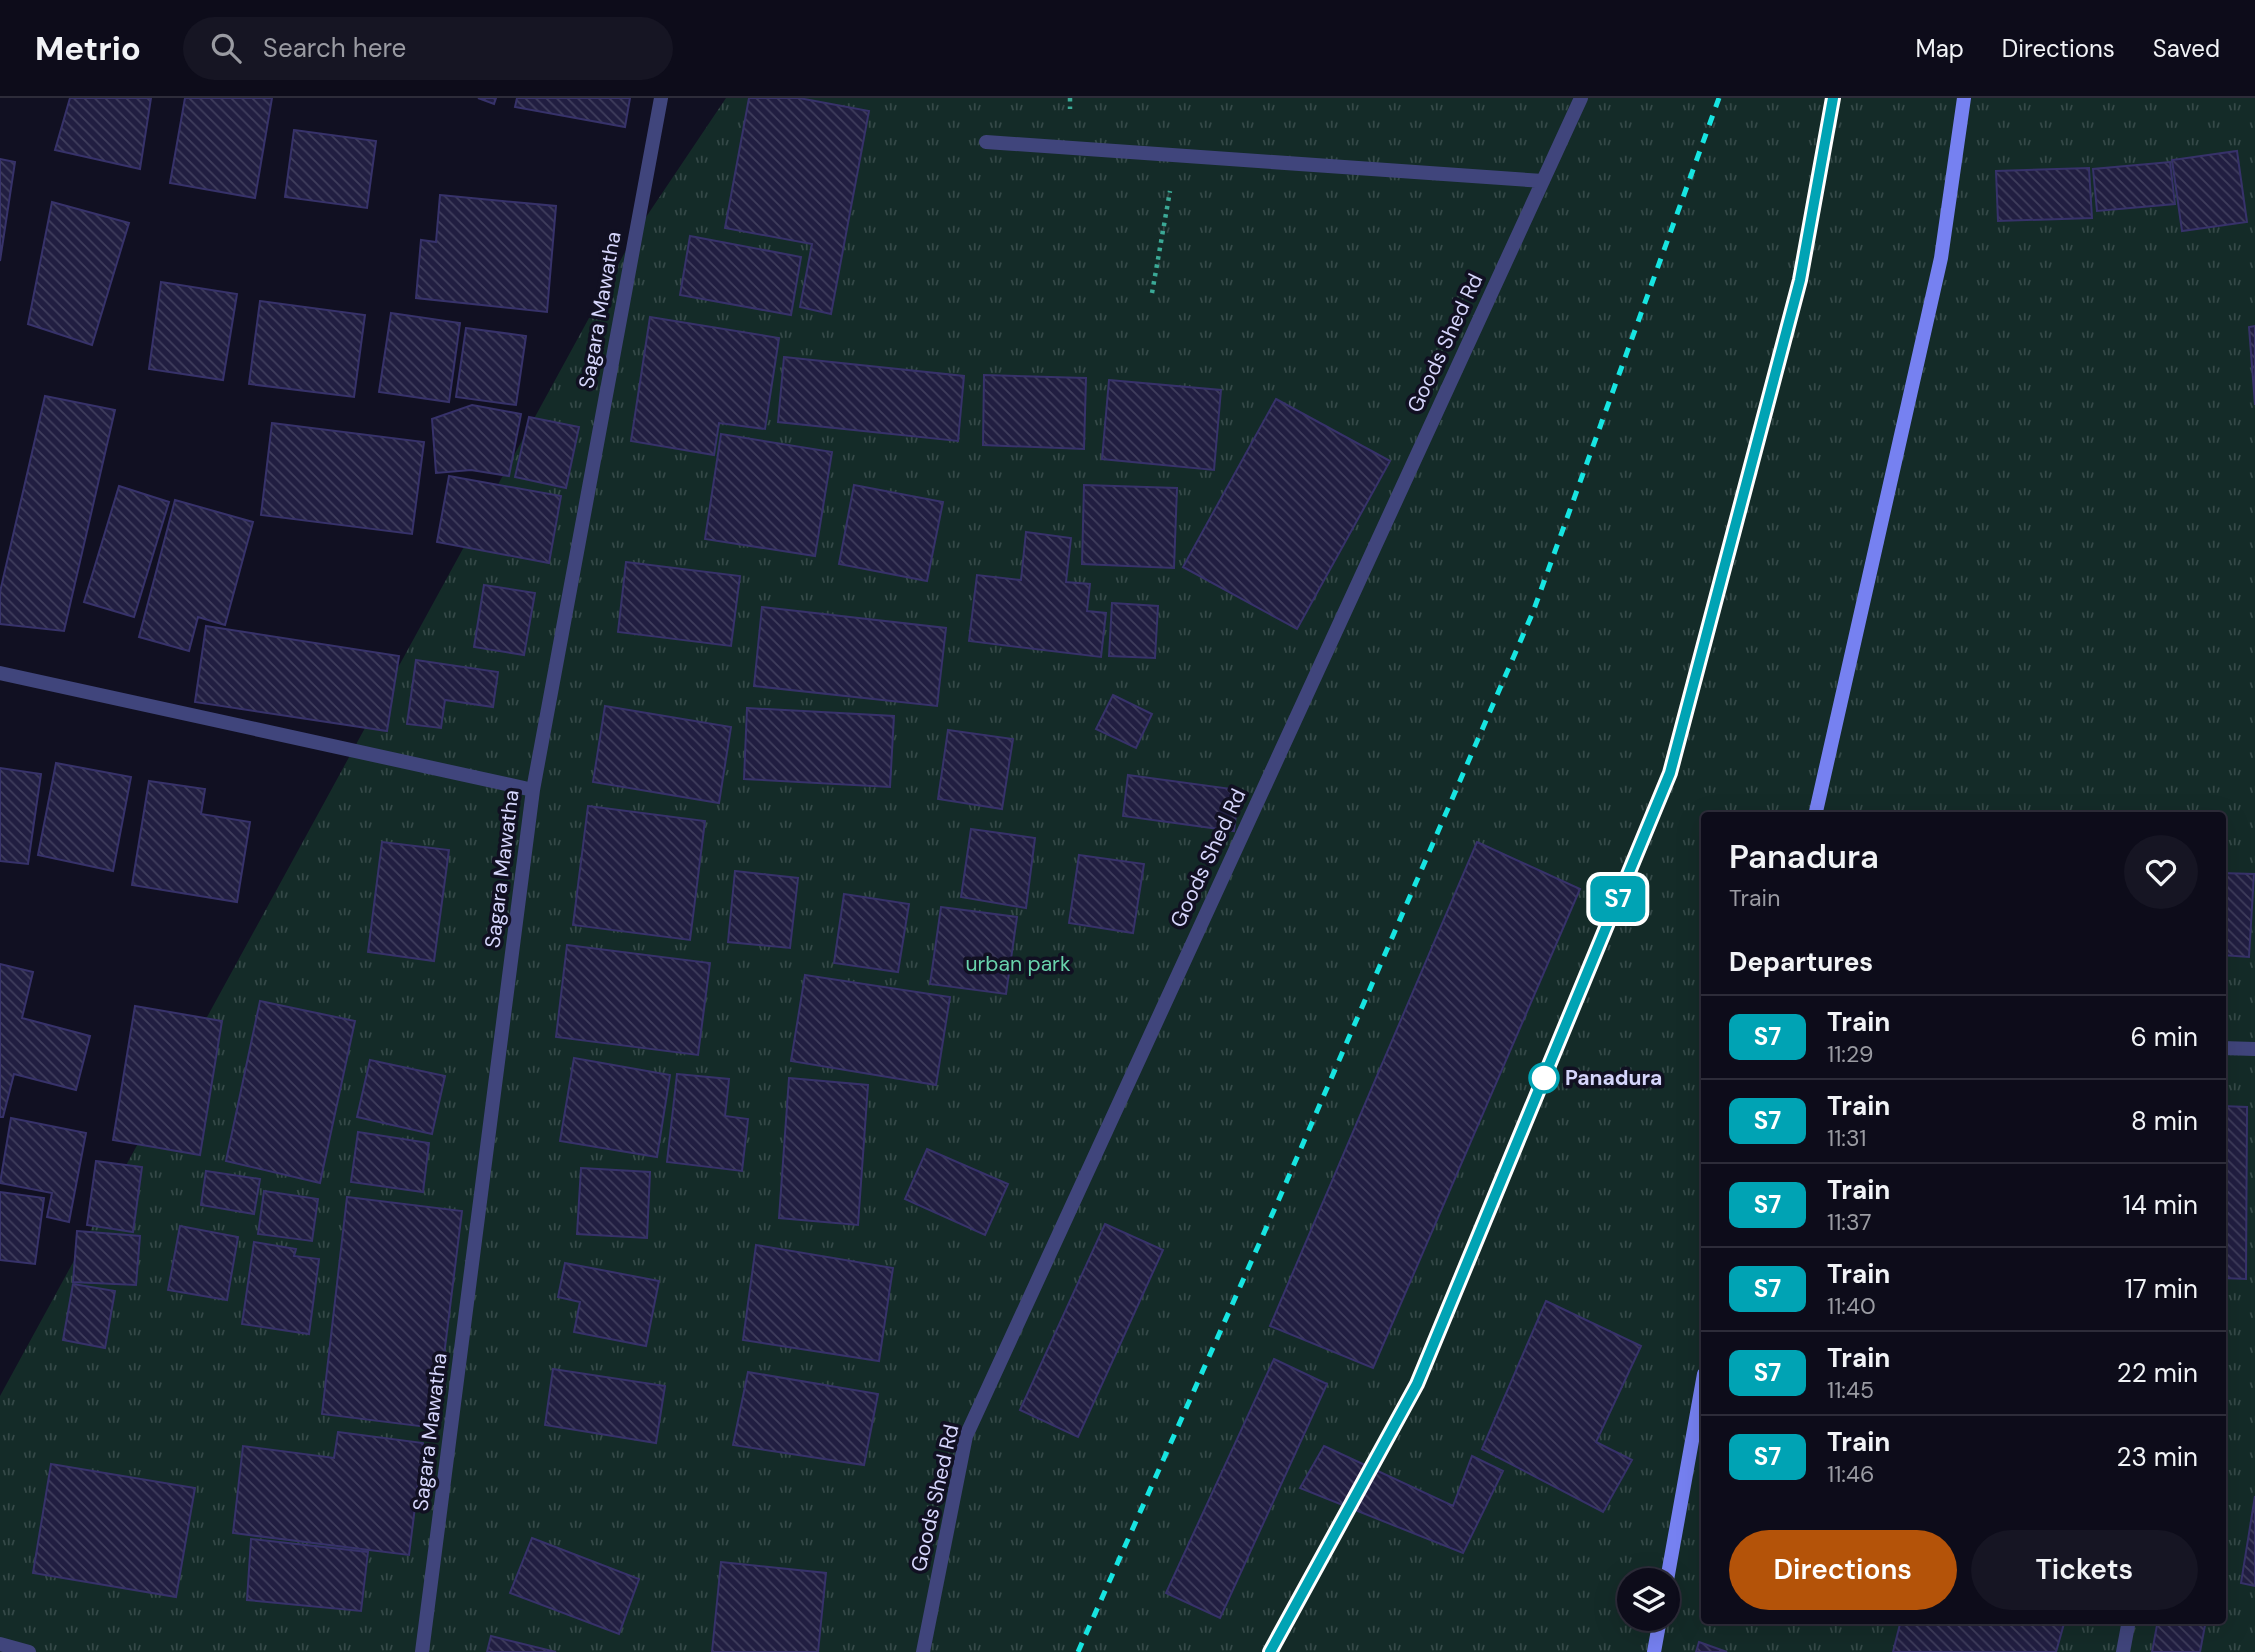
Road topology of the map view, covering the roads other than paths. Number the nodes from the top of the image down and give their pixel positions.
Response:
1 (661, 98) edge
2 (1581, 98) edge
3 (1964, 98) edge
4 (986, 142) dead end
5 (1543, 181) junction
6 (0, 673) edge
7 (533, 790) junction
8 (1816, 812) edge
9 (2226, 1048) edge
10 (2255, 1049) edge
11 (1701, 1391) edge
12 (1669, 1568) edge
13 (2128, 1624) edge
14 (1658, 1631) edge
15 (0, 1644) edge
16 (29, 1652) edge
17 (422, 1652) edge
18 (923, 1652) edge
19 (1654, 1652) edge
20 (2123, 1652) edge

1 - 7 street, Sagara Mawatha
2 - 5 street, Goods Shed Rd
3 - 8 street
4 - 5 street
5 - 18 street, Goods Shed Rd
6 - 7 street
7 - 17 street, Sagara Mawatha
9 - 10 street
11 - 12 street
13 - 20 street
14 - 19 street
15 - 16 street

